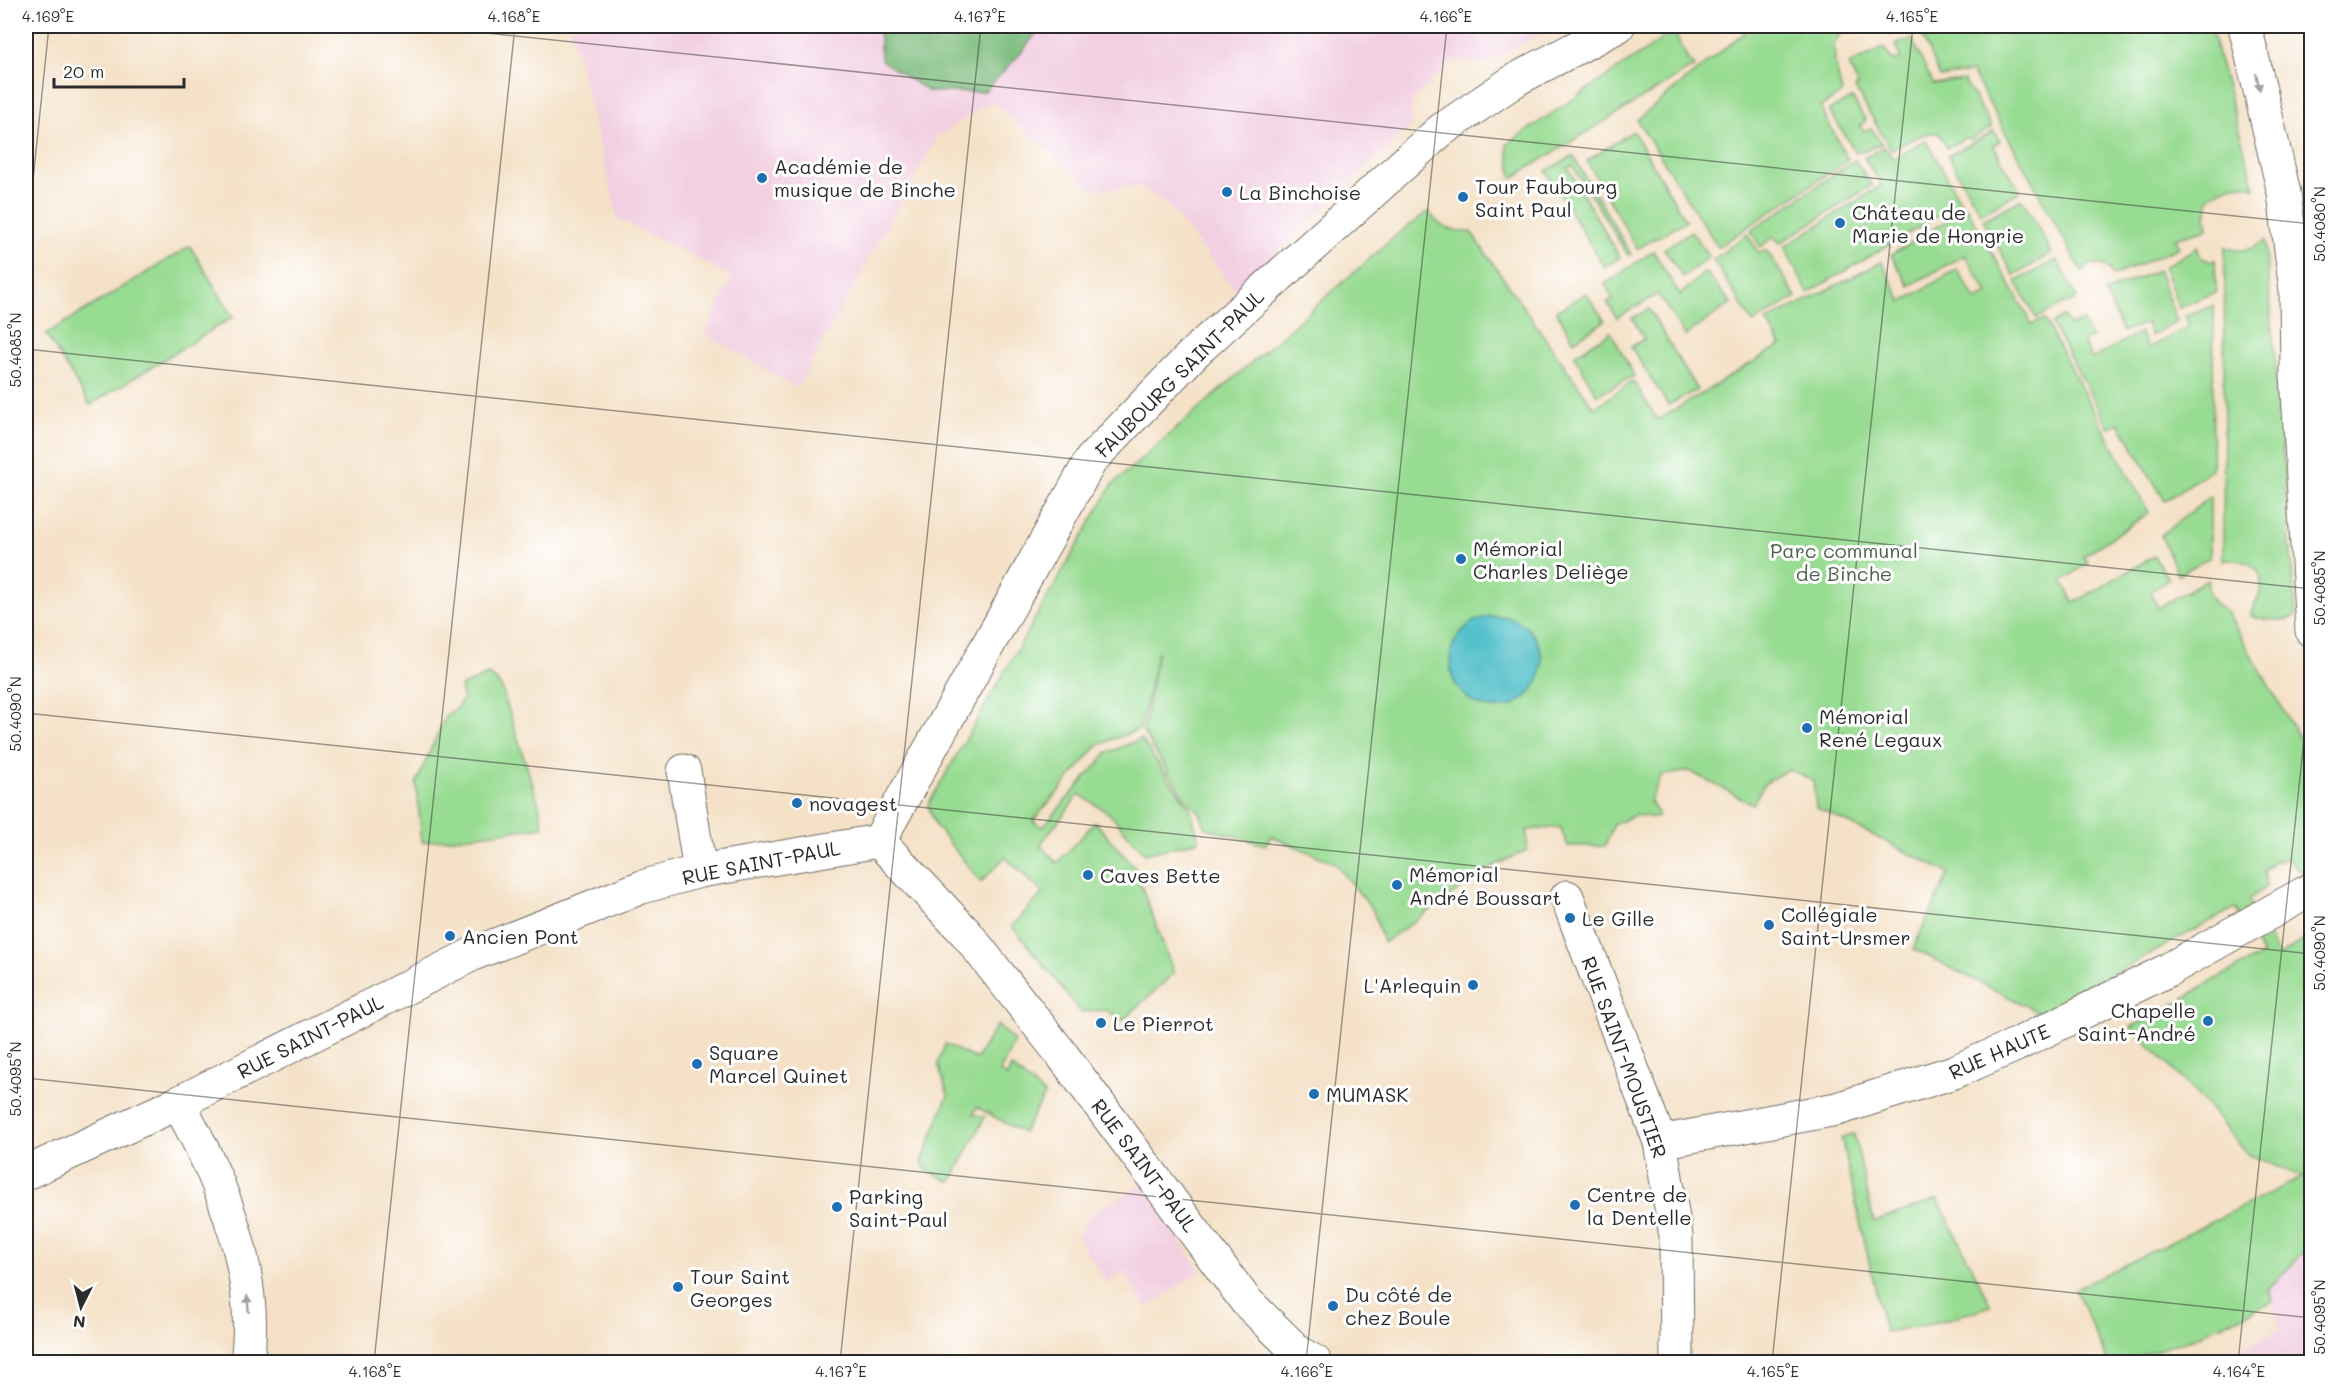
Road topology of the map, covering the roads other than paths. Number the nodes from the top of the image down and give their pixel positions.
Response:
1 (1616, 26) edge
2 (2245, 26) edge
3 (2312, 631) edge
4 (684, 771) dead end
5 (879, 841) junction
6 (700, 871) junction
7 (2312, 889) edge
8 (1567, 897) dead end
9 (178, 1103) junction
10 (1660, 1142) junction
11 (26, 1173) edge
12 (247, 1362) edge
13 (1315, 1362) edge
14 (1677, 1362) edge

1 - 5 street, FAUBOURG SAINT-PAUL
2 -> 3 street
4 - 6 street
5 - 6 street, RUE SAINT-PAUL
5 - 13 street, RUE SAINT-PAUL
6 - 9 street, RUE SAINT-PAUL
7 - 10 street, RUE HAUTE
8 - 10 street, RUE SAINT-MOUSTIER
9 - 11 street, RUE SAINT-PAUL
12 -> 9 street
10 - 14 street, RUE SAINT-MOUSTIER

